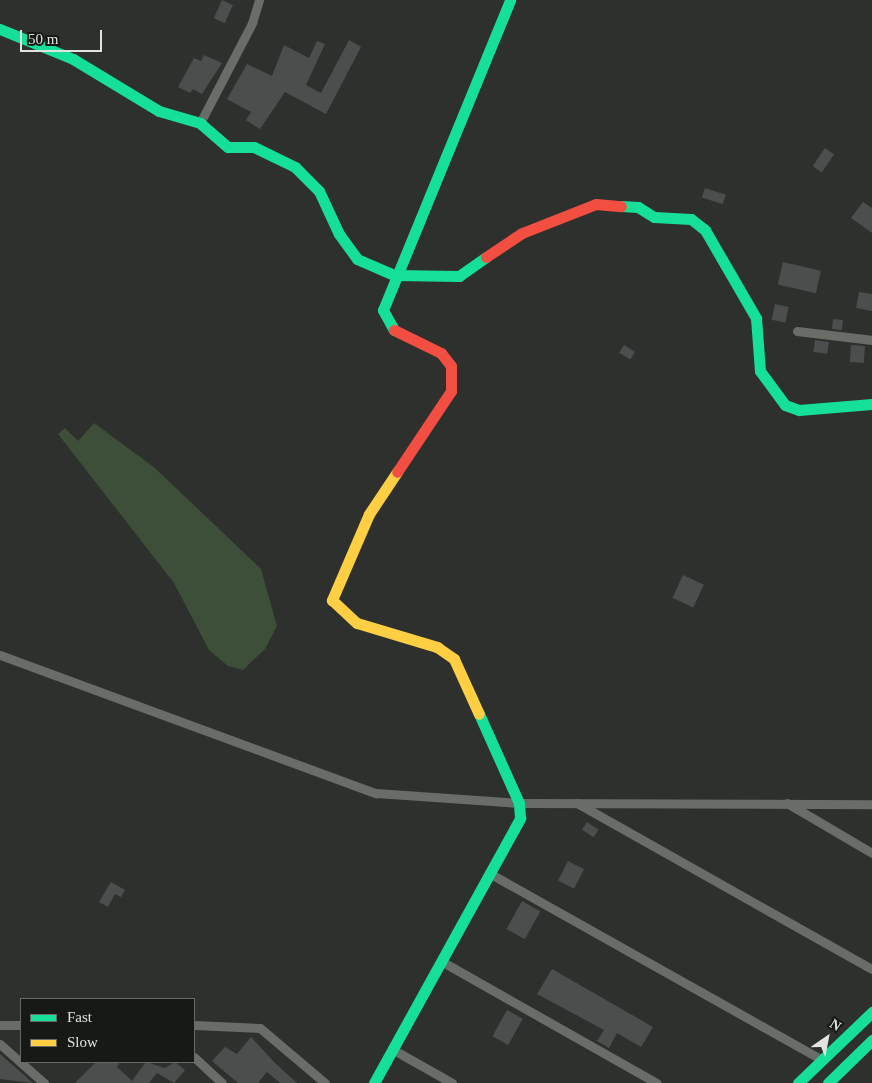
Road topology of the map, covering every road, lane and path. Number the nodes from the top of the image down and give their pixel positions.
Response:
1 (259, 0) edge
2 (510, 0) edge
3 (0, 29) edge
4 (200, 124) junction
5 (394, 275) junction
6 (797, 331) dead end
7 (872, 340) edge
8 (872, 404) edge
9 (0, 655) edge
10 (574, 802) junction
11 (519, 803) junction
12 (787, 803) junction
13 (872, 804) edge
14 (872, 853) edge
15 (489, 872) junction
16 (441, 961) junction
17 (872, 969) edge
18 (872, 1012) edge
19 (0, 1025) edge
20 (20, 1025) edge
21 (195, 1025) edge
22 (872, 1040) edge
23 (0, 1044) edge
24 (392, 1049) junction
25 (195, 1057) edge
26 (822, 1060) junction
27 (20, 1062) edge
28 (21, 1063) edge
29 (44, 1083) edge
30 (222, 1083) edge
31 (325, 1083) edge
32 (374, 1083) edge
33 (452, 1083) edge
34 (657, 1083) edge
35 (798, 1083) edge
36 (828, 1083) edge

1 - 4 street
2 - 5 street
3 - 4 street
4 - 5 street
5 - 8 street
5 - 11 street
6 - 7 street
9 - 11 street
10 - 11 street
10 - 12 street
10 - 17 street
11 - 15 street
12 - 13 street
12 - 14 street
15 - 16 street
15 - 26 street
16 - 24 street
16 - 34 street
18 - 26 street
19 - 20 street
21 - 31 street
22 - 36 street
23 - 27 street
24 - 32 street
24 - 33 street
25 - 30 street
26 - 35 street
28 - 29 street

